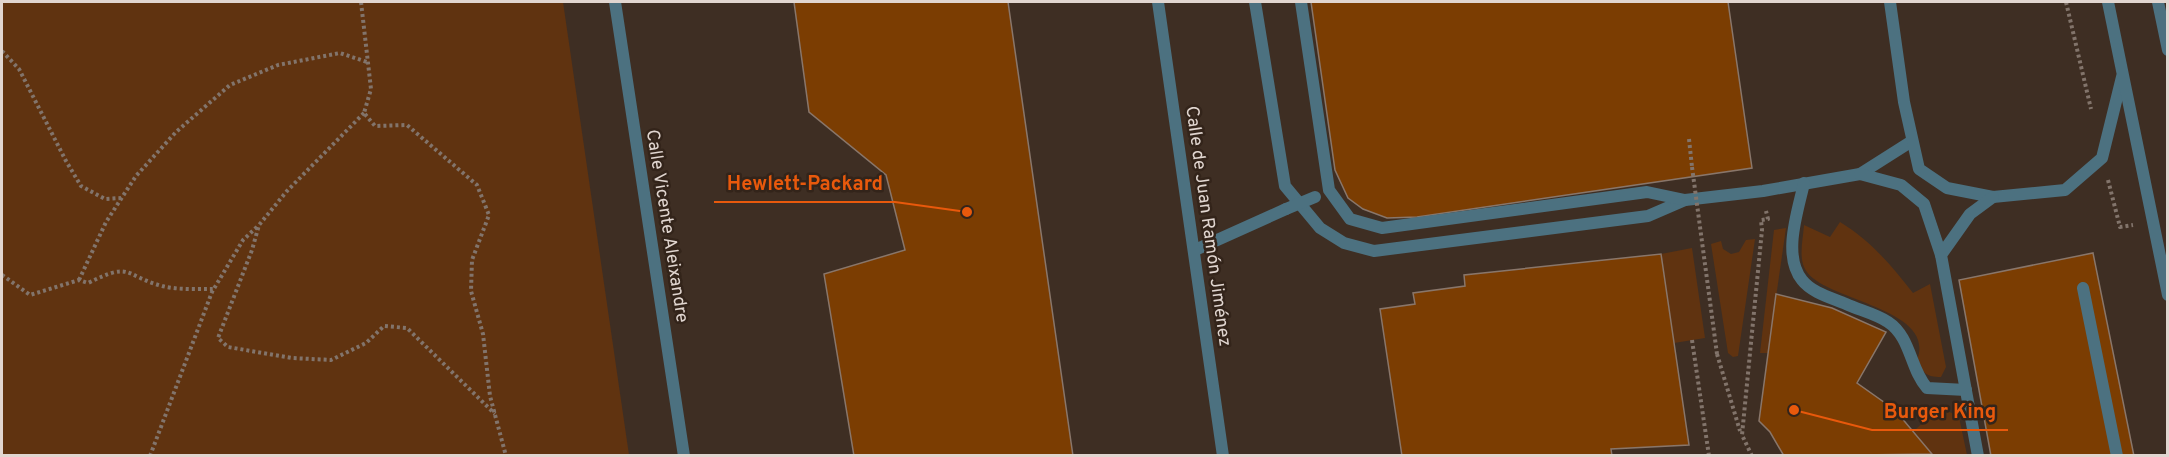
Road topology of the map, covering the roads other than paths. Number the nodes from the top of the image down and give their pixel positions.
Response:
1 (615, 2) edge
2 (1158, 2) edge
3 (1255, 2) edge
4 (1301, 2) edge
5 (1890, 2) edge
6 (2108, 2) edge
7 (2158, 2) edge
8 (2168, 50) edge
9 (2122, 77) junction
10 (1912, 141) junction
11 (1860, 174) junction
12 (1804, 183) junction
13 (1329, 190) junction
14 (1993, 197) junction
15 (1685, 200) junction
16 (1195, 250) junction
17 (1941, 255) junction
18 (2083, 288) dead end
19 (2168, 295) edge
20 (1966, 390) junction
21 (684, 456) edge
22 (1223, 456) edge
23 (1978, 456) edge
24 (2117, 456) edge

1 - 21 street, Calle Vicente Aleixandre
2 - 16 street, Calle de Juan Ramón Jiménez
3 - 15 street
4 - 13 street
5 - 10 street
6 - 9 street
7 - 8 street
9 - 14 street
9 - 19 street
10 - 11 street
10 - 14 street
11 - 12 street
11 - 17 street
12 - 15 street
12 - 20 street
13 - 15 street
13 - 16 street, bridge
14 - 17 street
16 - 22 street, Calle de Juan Ramón Jiménez
17 - 20 street
18 - 24 street
20 - 23 street

